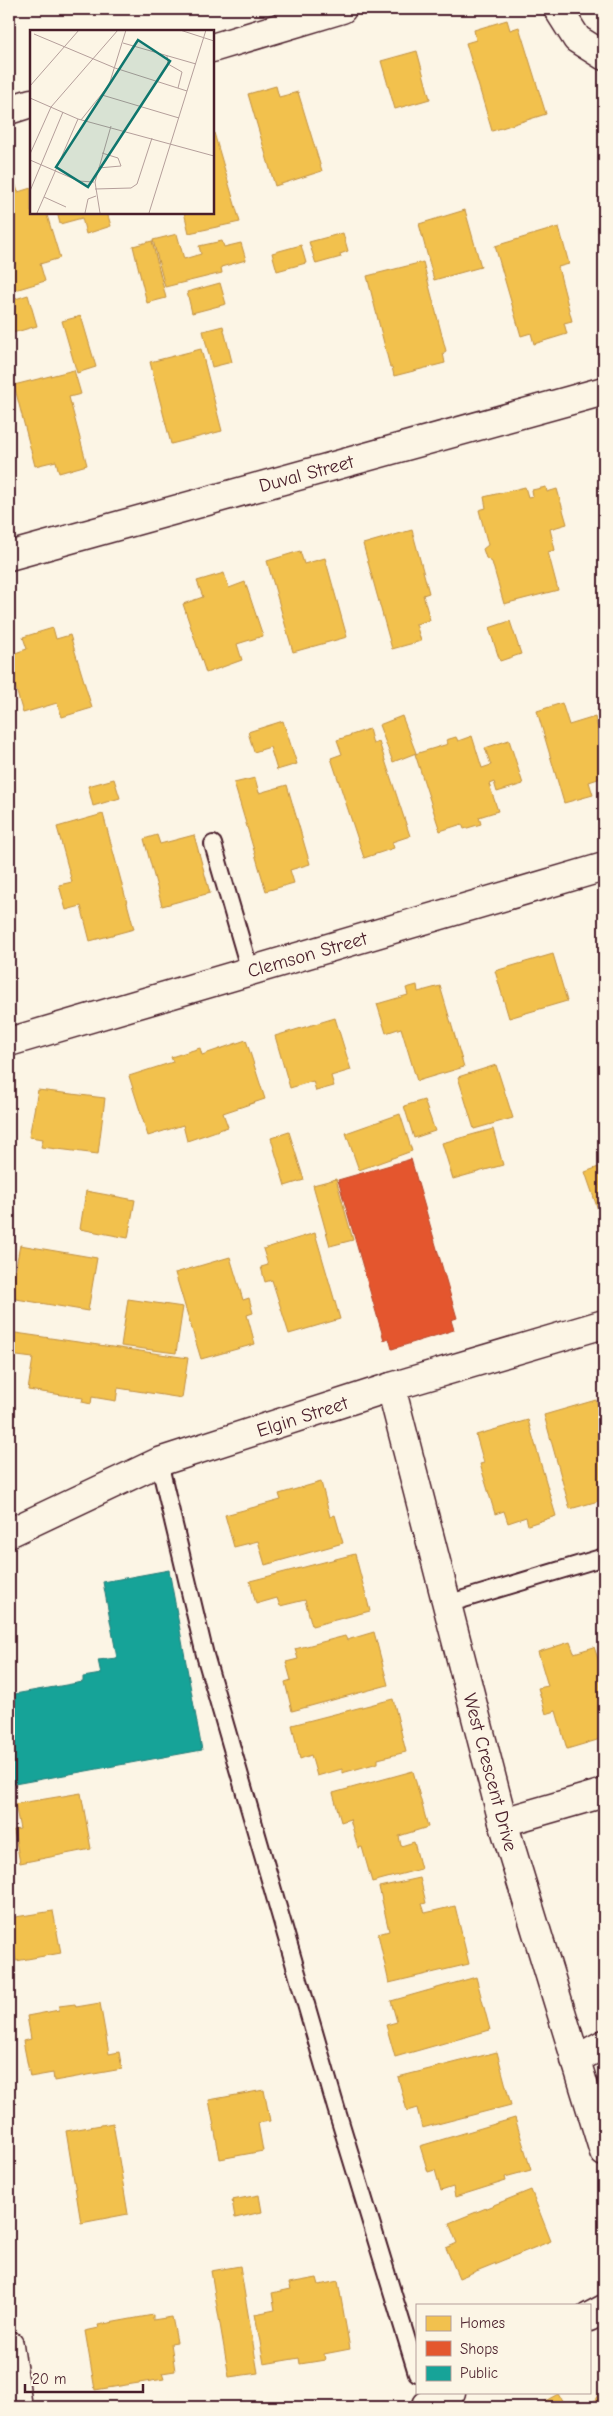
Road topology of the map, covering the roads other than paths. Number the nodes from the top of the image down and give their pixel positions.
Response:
1 (342, 9) edge
2 (558, 9) edge
3 (214, 47) edge
4 (604, 56) edge
5 (30, 103) edge
6 (9, 110) edge
7 (604, 391) edge
8 (9, 556) edge
9 (213, 844) dead end
10 (604, 867) edge
11 (250, 971) junction
12 (9, 1042) edge
13 (604, 1324) edge
14 (391, 1387) junction
15 (159, 1462) junction
16 (9, 1533) edge
17 (604, 1557) edge
18 (447, 1604) junction
19 (604, 1793) edge
20 (502, 1822) junction
21 (604, 2044) edge
22 (575, 2060) junction
23 (604, 2152) edge
24 (604, 2309) edge
25 (590, 2316) edge
26 (9, 2345) edge
27 (416, 2370) edge
28 (446, 2394) edge
29 (426, 2402) edge
30 (18, 2407) edge

1 - 3 street
2 - 4 street
5 - 6 street
7 - 8 street, Duval Street
9 - 11 lane
10 - 11 street, Clemson Street
11 - 12 street, Clemson Street
13 - 14 street, Elgin Street
14 - 15 street, Elgin Street
14 - 18 street, West Crescent Drive
15 - 16 street, Elgin Street
15 - 27 lane
17 - 18 lane
18 - 20 street, West Crescent Drive
19 - 20 street
20 - 22 street, West Crescent Drive
21 - 22 street
22 - 23 street, West Crescent Drive
24 - 25 street
26 - 30 street
28 - 29 street

